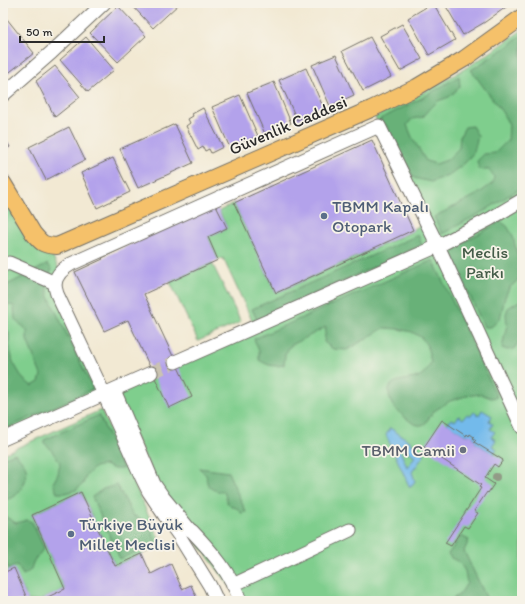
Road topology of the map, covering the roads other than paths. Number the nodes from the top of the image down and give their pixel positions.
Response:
1 (104, 3) edge
2 (522, 17) edge
3 (3, 95) edge
4 (3, 183) edge
5 (522, 200) edge
6 (438, 246) junction
7 (3, 265) edge
8 (55, 283) junction
9 (176, 362) tunnel mouth
10 (151, 373) tunnel mouth
11 (109, 392) junction
12 (522, 427) edge
13 (3, 439) edge
14 (350, 530) dead end
15 (186, 534) junction
16 (233, 585) junction
17 (217, 601) edge
18 (240, 601) edge

1 - 3 street
2 - 4 main road, Güvenlik Caddesi
5 - 6 street
6 - 8 street
6 - 9 street
6 - 12 street
7 - 8 street
8 - 11 street
10 - 11 street
11 - 13 street
11 - 15 street
14 - 16 street
15 - 16 street
15 - 17 street
16 - 18 street

